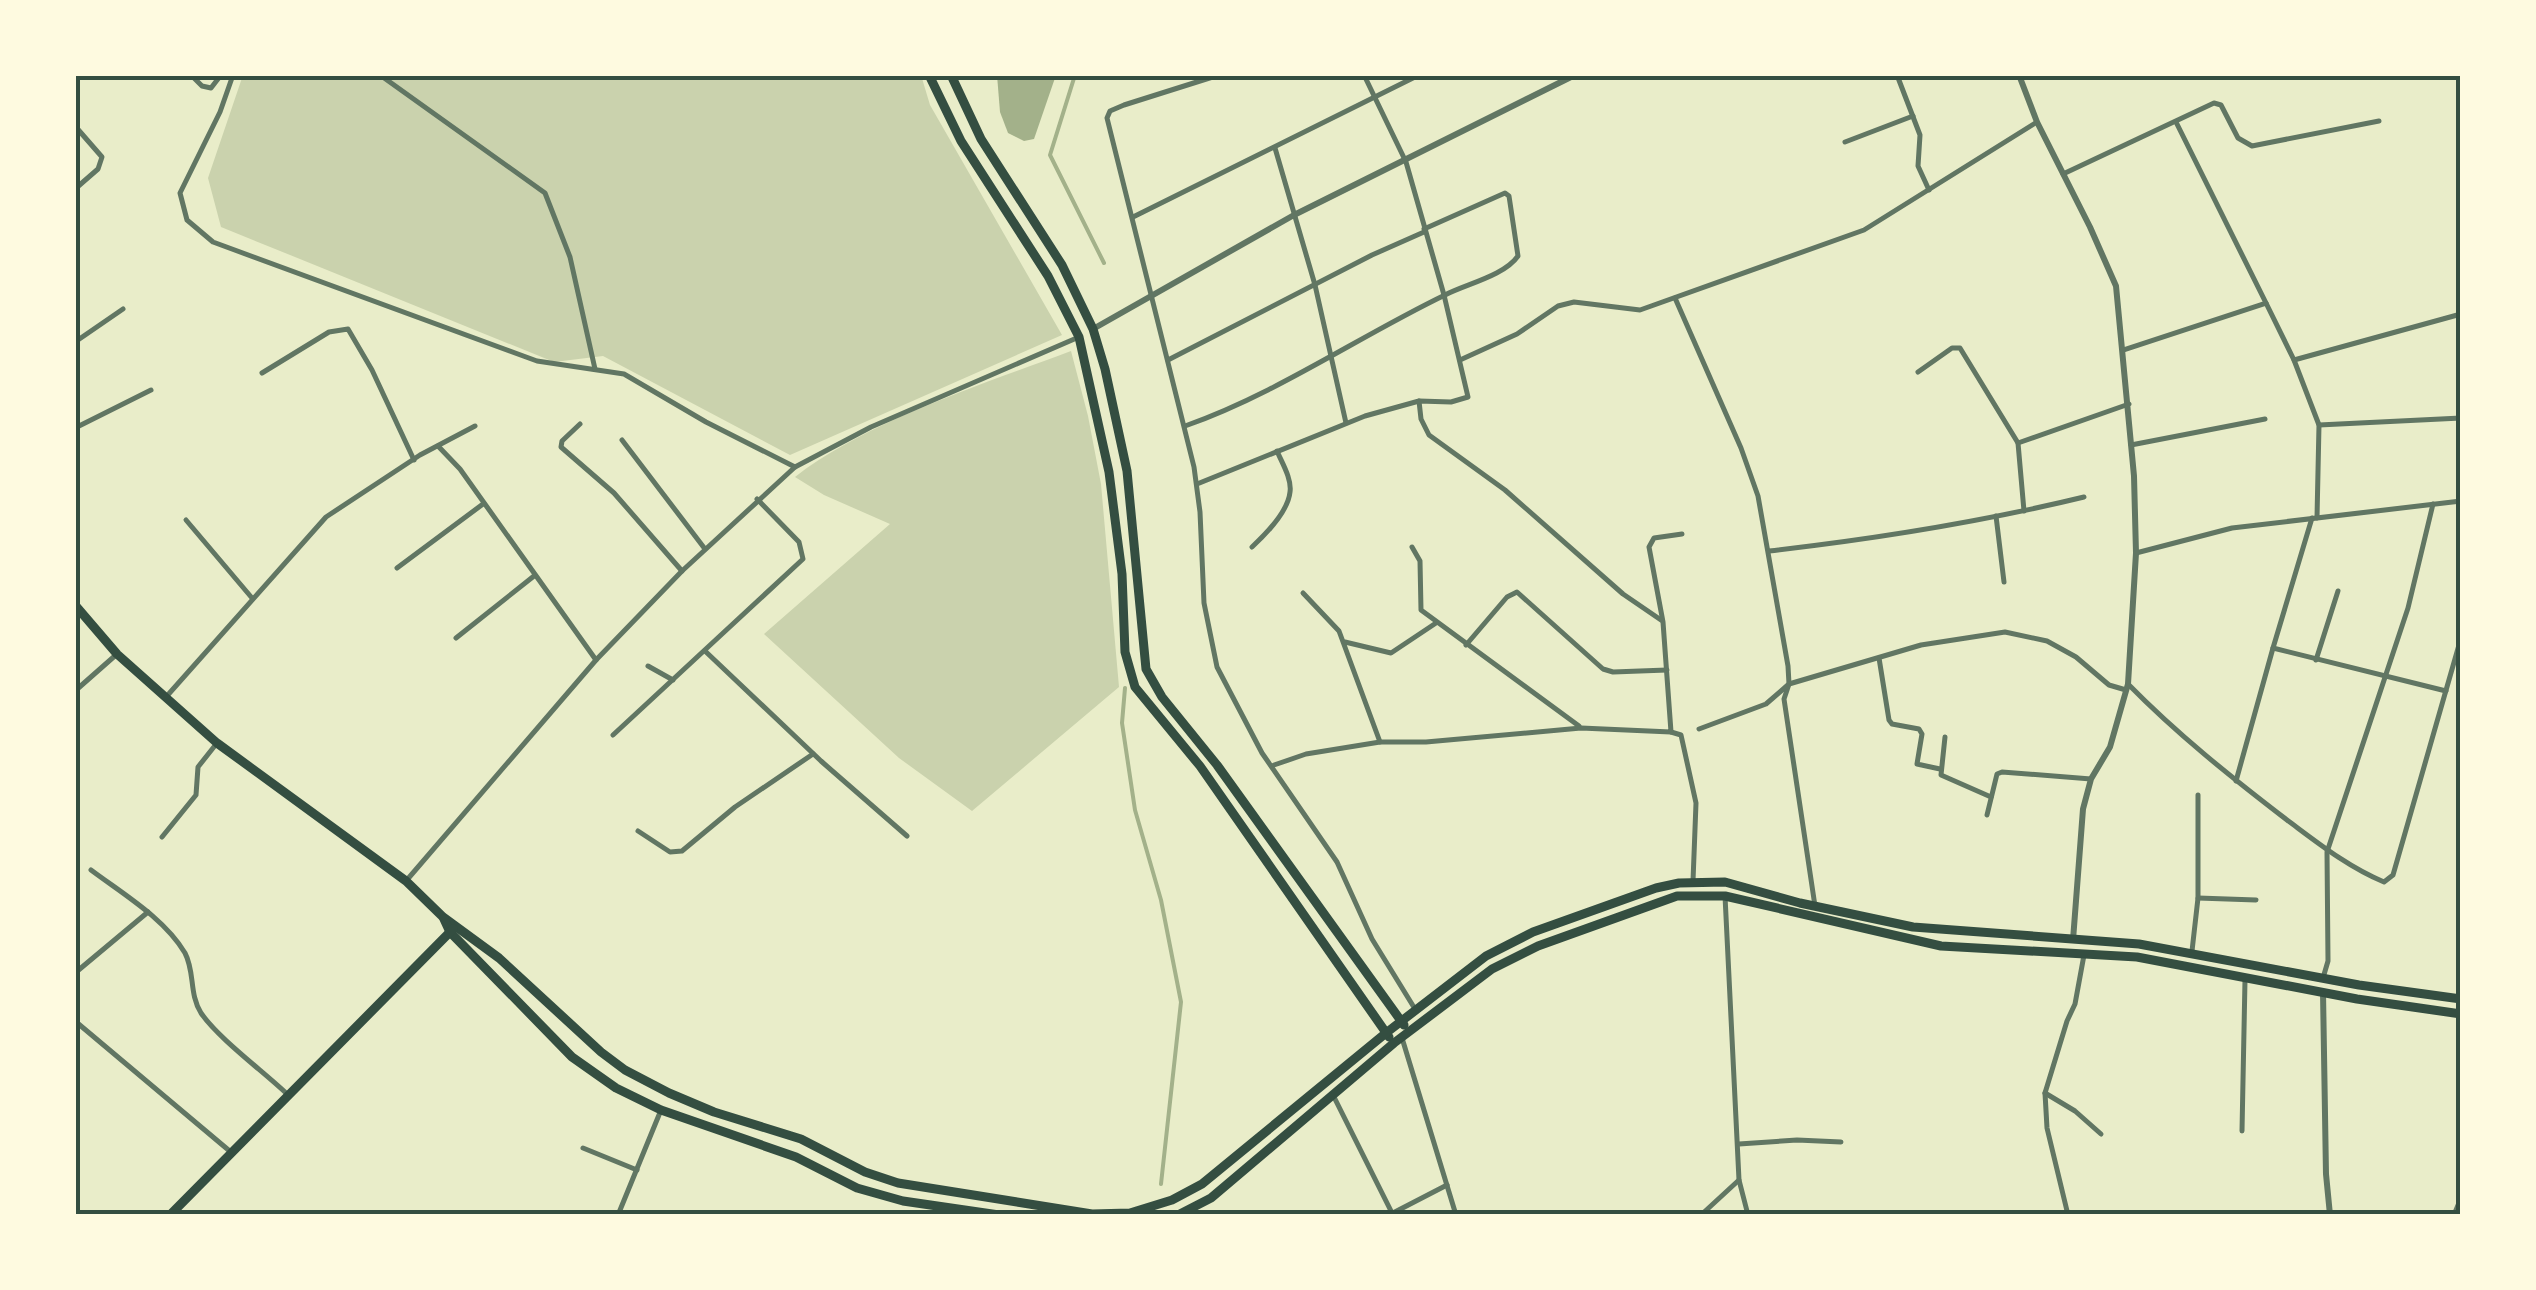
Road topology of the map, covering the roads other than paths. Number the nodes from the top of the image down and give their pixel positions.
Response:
1 (191, 75) edge
2 (221, 75) edge
3 (234, 75) edge
4 (380, 75) edge
5 (930, 75) edge
6 (951, 75) edge
7 (1220, 75) edge
8 (1364, 75) edge
9 (1419, 75) edge
10 (1575, 75) edge
11 (1897, 75) edge
12 (2019, 75) edge
13 (1372, 97) junction
14 (1913, 116) junction
15 (2380, 121) dead end
16 (2037, 122) junction
17 (2176, 122) junction
18 (75, 126) edge
19 (1845, 142) dead end
20 (1276, 148) junction
21 (1406, 162) junction
22 (2063, 174) junction
23 (75, 189) edge
24 (1929, 190) junction
25 (1294, 215) junction
26 (1133, 217) junction
27 (1424, 231) junction
28 (1315, 286) junction
29 (1153, 294) junction
30 (1444, 295) junction
31 (1675, 298) junction
32 (2266, 303) junction
33 (124, 309) dead end
34 (2461, 314) edge
35 (1092, 329) junction
36 (1079, 337) junction
37 (75, 342) edge
38 (2124, 350) junction
39 (1329, 356) junction
40 (1168, 360) junction
41 (1460, 360) junction
42 (2294, 360) junction
43 (595, 369) junction
44 (1918, 372) dead end
45 (262, 374) dead end
46 (151, 390) dead end
47 (1419, 402) junction
48 (2129, 404) junction
49 (2461, 418) edge
50 (2265, 419) dead end
51 (1346, 423) junction
52 (580, 424) dead end
53 (2319, 424) junction
54 (474, 426) dead end
55 (1185, 426) junction
56 (75, 428) edge
57 (622, 440) dead end
58 (2018, 443) junction
59 (2131, 445) junction
60 (438, 446) junction
61 (1278, 451) junction
62 (414, 460) junction
63 (795, 467) junction
64 (1128, 471) junction
65 (1109, 472) junction
66 (1196, 484) junction
67 (2084, 497) dead end
68 (757, 500) junction
69 (2461, 501) edge
70 (483, 504) junction
71 (2433, 504) junction
72 (2024, 512) junction
73 (1996, 516) junction
74 (2315, 518) junction
75 (186, 520) dead end
76 (1682, 534) dead end
77 (1252, 547) dead end
78 (1412, 547) dead end
79 (705, 549) junction
80 (1769, 551) junction
81 (2136, 553) junction
82 (397, 568) dead end
83 (682, 571) junction
84 (534, 576) junction
85 (2004, 582) dead end
86 (2338, 590) dead end
87 (1303, 593) dead end
88 (252, 598) junction
89 (75, 606) edge
90 (1663, 622) junction
91 (1436, 623) junction
92 (456, 638) dead end
93 (2461, 638) edge
94 (1344, 642) junction
95 (1466, 645) junction
96 (2273, 648) junction
97 (705, 651) junction
98 (118, 654) junction
99 (1879, 658) junction
100 (596, 660) junction
101 (2316, 660) junction
102 (648, 666) dead end
103 (1667, 670) junction
104 (2387, 677) junction
105 (674, 680) junction
106 (1789, 684) junction
107 (2127, 687) junction
108 (75, 691) edge
109 (2446, 691) junction
110 (166, 697) junction
111 (1581, 728) junction
112 (1699, 729) dead end
113 (1672, 732) junction
114 (613, 735) dead end
115 (1945, 736) dead end
116 (1380, 742) junction
117 (216, 743) junction
118 (814, 754) junction
119 (1273, 765) junction
120 (1940, 769) junction
121 (2091, 779) junction
122 (2236, 781) junction
123 (2198, 795) dead end
124 (1991, 796) junction
125 (1987, 814) dead end
126 (638, 831) dead end
127 (908, 836) dead end
128 (162, 837) dead end
129 (2327, 852) junction
130 (91, 870) dead end
131 (406, 880) junction
132 (1693, 881) junction
133 (1725, 896) junction
134 (2198, 898) junction
135 (2256, 900) dead end
136 (1816, 906) junction
137 (148, 912) junction
138 (453, 928) junction
139 (2073, 940) junction
140 (2192, 951) junction
141 (2084, 955) junction
142 (75, 973) edge
143 (2245, 976) junction
144 (2323, 978) junction
145 (2322, 991) junction
146 (2461, 999) edge
147 (1416, 1010) junction
148 (2461, 1014) edge
149 (1401, 1021) junction
150 (75, 1022) edge
151 (1386, 1033) junction
152 (1402, 1038) junction
153 (2045, 1093) junction
154 (1333, 1095) junction
155 (289, 1096) junction
156 (661, 1110) junction
157 (2242, 1131) dead end
158 (2101, 1134) dead end
159 (1841, 1142) dead end
160 (1738, 1144) junction
161 (583, 1148) dead end
162 (232, 1153) junction
163 (637, 1170) junction
164 (1739, 1180) junction
165 (1447, 1185) junction
166 (2461, 1198) edge
167 (1050, 1211) edge
168 (1390, 1214) edge
169 (170, 1215) edge
170 (618, 1215) edge
171 (1000, 1215) edge
172 (1178, 1215) edge
173 (1456, 1215) edge
174 (1701, 1215) edge
175 (1748, 1215) edge
176 (2068, 1215) edge
177 (2330, 1215) edge
178 (2454, 1215) edge

1 - 2 street
3 - 43 street
4 - 43 street
5 - 36 highway
6 - 35 highway
7 - 26 street
8 - 13 street
9 - 13 street
10 - 21 street
11 - 14 street
12 - 16 street
13 - 20 street
13 - 21 street
14 - 19 street
14 - 24 street
15 - 17 street
16 - 22 street
16 - 24 street
17 - 22 street
17 - 32 street
18 - 23 street
20 - 25 street
20 - 26 street
21 - 25 street
21 - 27 street
22 - 38 street
24 - 31 street
25 - 28 street
25 - 29 street
26 - 29 street
27 - 28 street
27 - 30 street
27 - 30 street
28 - 39 street
28 - 40 street
29 - 35 street
29 - 40 street
30 - 39 street
30 - 41 street
31 - 41 street
31 - 80 street
32 - 38 street
32 - 42 street
33 - 37 street
34 - 42 street
35 - 64 highway
36 - 63 street
36 - 65 highway
38 - 48 street
39 - 51 street
39 - 55 street
40 - 55 street
41 - 47 street
42 - 53 street
43 - 63 street
44 - 58 street
45 - 62 street
46 - 56 street
47 - 51 street
47 - 90 street
48 - 58 street
48 - 59 street
49 - 53 street
50 - 59 street
51 - 61 street
52 - 83 street
53 - 74 street
54 - 60 street
55 - 66 street
57 - 79 street
58 - 72 street
59 - 81 street
60 - 62 street
60 - 70 street
61 - 66 street
61 - 77 street
62 - 88 street
63 - 68 street
64 - 65 highway
64 - 149 highway
65 - 151 highway
66 - 119 street
67 - 72 street
68 - 79 street
68 - 97 street
69 - 71 street
70 - 82 street
70 - 84 street
71 - 74 street
71 - 104 street
72 - 73 street
73 - 80 street
73 - 85 street
74 - 81 street
74 - 96 street
75 - 88 street
76 - 90 street
78 - 91 street
79 - 83 street
80 - 106 street
81 - 107 street
83 - 100 street
84 - 92 street
84 - 100 street
86 - 101 street
87 - 94 street
88 - 110 street
89 - 98 highway
90 - 103 street
91 - 94 street
91 - 95 street
93 - 109 street
94 - 116 street
95 - 103 street
95 - 111 street
96 - 101 street
96 - 122 street
97 - 105 street
97 - 118 street
98 - 108 street
98 - 110 highway
99 - 106 street
99 - 107 street
99 - 120 street
100 - 131 street
101 - 104 street
102 - 105 street
103 - 113 street
104 - 109 street
104 - 129 street
105 - 114 street
106 - 112 street
106 - 136 street
107 - 121 street
107 - 122 street
109 - 129 street
110 - 117 highway
111 - 113 street
111 - 116 street
113 - 132 street
115 - 120 street
116 - 119 street
117 - 128 street
117 - 131 highway
118 - 126 street
118 - 127 street
119 - 147 street
120 - 124 street
121 - 124 street
121 - 139 street
122 - 129 street
123 - 134 street
124 - 125 street
129 - 144 street
130 - 137 street
131 - 138 highway
132 - 136 highway
132 - 147 highway
133 - 141 highway
133 - 152 highway
133 - 160 street
134 - 135 street
134 - 140 street
136 - 139 highway
137 - 142 street
137 - 155 street
138 - 155 highway
138 - 156 highway
138 - 167 highway
139 - 140 highway
140 - 144 highway
141 - 143 highway
141 - 153 street
143 - 145 highway
143 - 157 street
144 - 146 highway
145 - 148 highway
145 - 177 street
147 - 149 highway
149 - 151 highway
149 - 152 highway
150 - 162 street
151 - 152 highway
151 - 167 highway
152 - 154 highway
152 - 165 street
153 - 158 street
153 - 176 street
154 - 168 street
154 - 172 highway
155 - 162 highway
156 - 163 street
156 - 171 highway
159 - 160 street
160 - 164 street
161 - 163 street
162 - 169 highway
163 - 170 street
164 - 174 street
164 - 175 street
165 - 168 street
165 - 173 street
166 - 178 street

